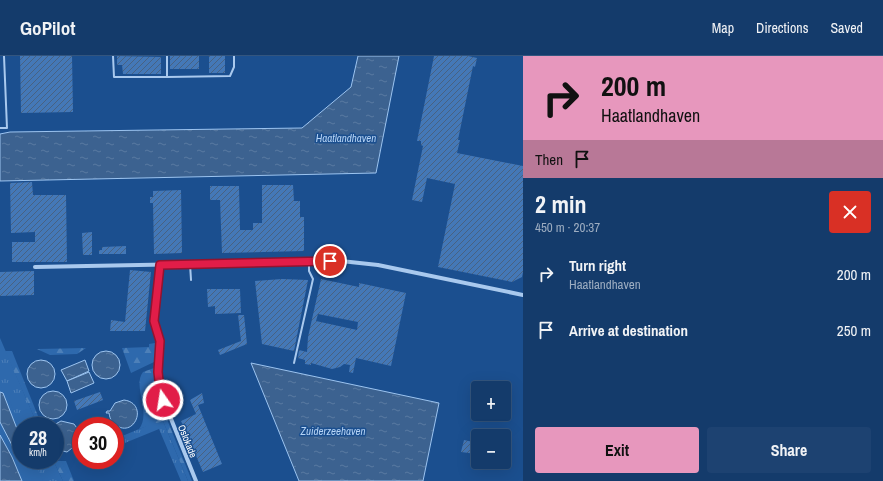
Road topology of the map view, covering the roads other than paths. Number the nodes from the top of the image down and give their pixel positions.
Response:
1 (4, 56) edge
2 (113, 56) edge
3 (166, 56) edge
4 (234, 56) edge
5 (167, 77) junction
6 (0, 128) edge
7 (309, 261) junction
8 (190, 264) junction
9 (160, 265) junction
10 (35, 267) dead end
11 (191, 280) dead end
12 (523, 295) edge
13 (294, 362) dead end
14 (196, 481) edge

1 - 6 lane
2 - 5 lane
3 - 5 lane
4 - 5 lane
7 - 8 street
7 - 12 street
7 - 13 lane
8 - 9 street
8 - 11 lane
9 - 10 street
9 - 14 street, Oslokade

